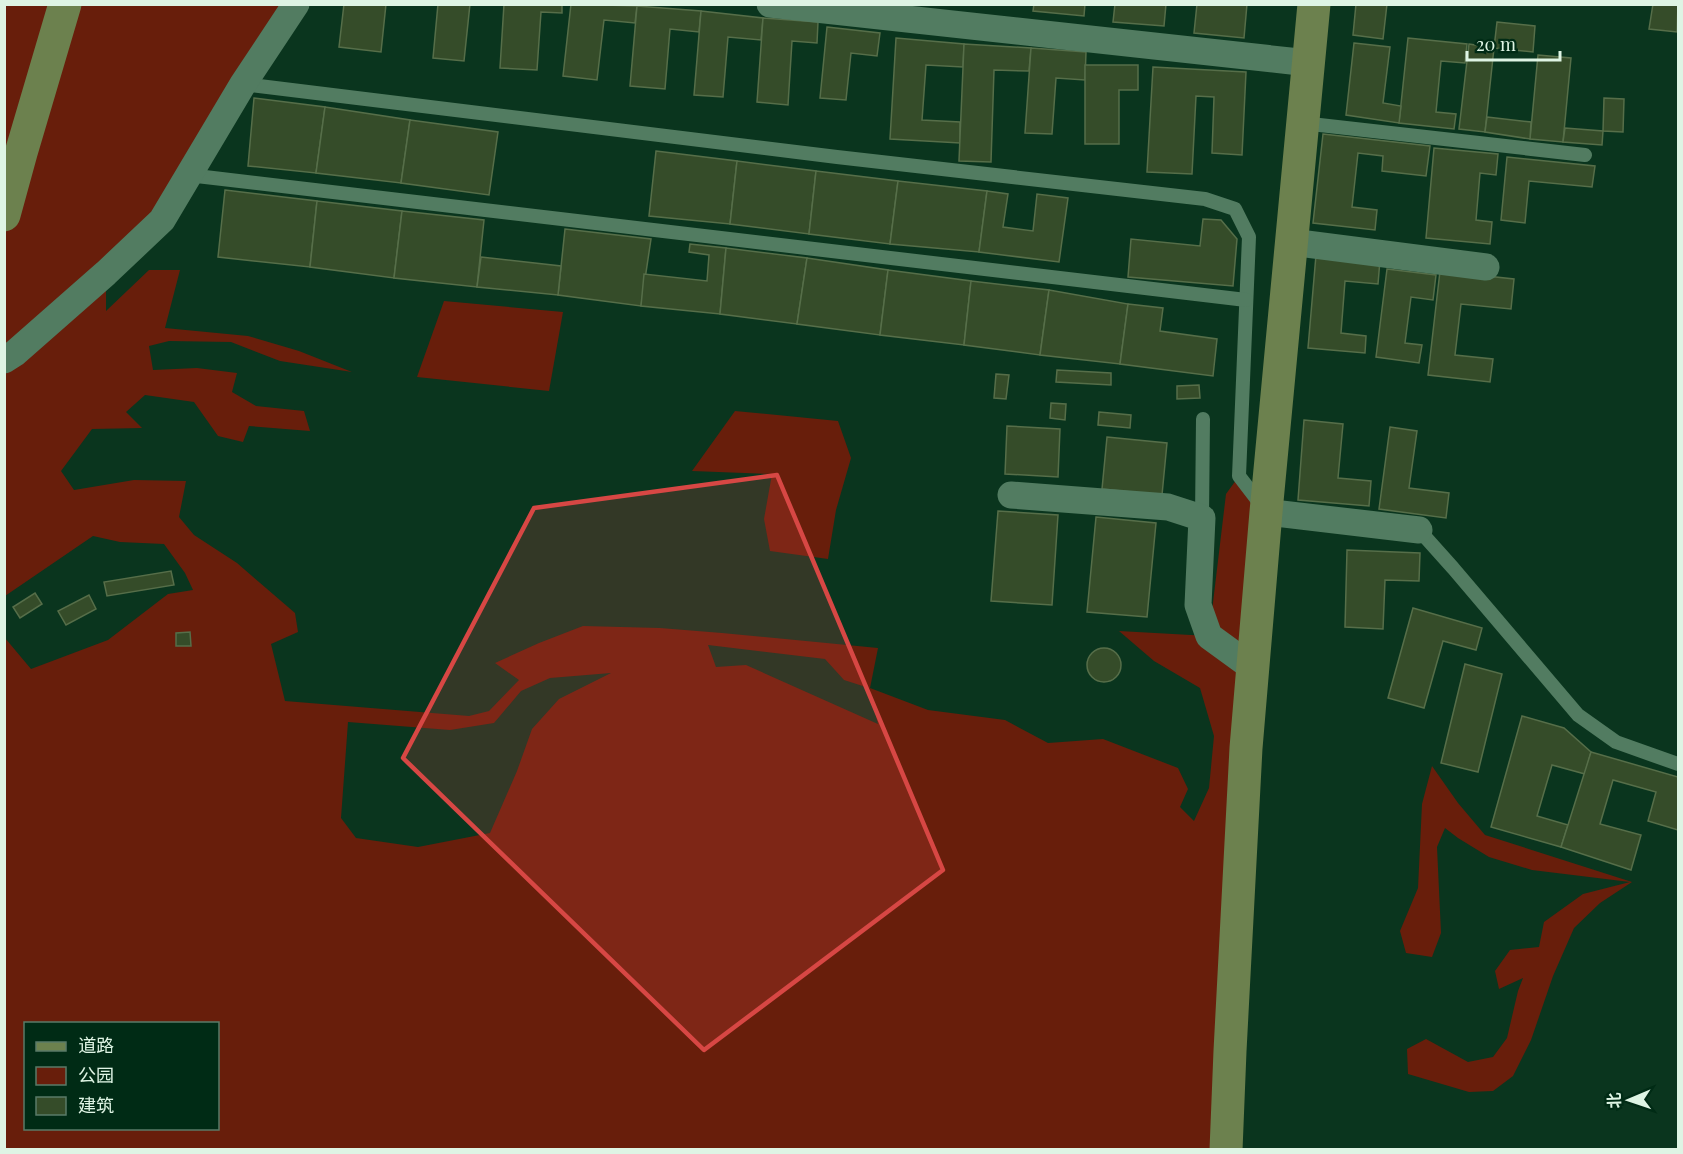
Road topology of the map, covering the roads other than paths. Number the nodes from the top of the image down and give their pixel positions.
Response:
1 (66, 4) edge
2 (296, 4) edge
3 (770, 4) edge
4 (1314, 4) edge
5 (1308, 63) junction
6 (243, 84) junction
7 (1302, 123) junction
8 (1585, 155) dead end
9 (188, 175) junction
10 (4, 215) edge
11 (1291, 242) junction
12 (1486, 267) dead end
13 (1246, 300) junction
14 (4, 360) edge
15 (1203, 419) dead end
16 (1011, 495) dead end
17 (1266, 512) junction
18 (1202, 518) junction
19 (1419, 530) joint
20 (1253, 668) junction
21 (1678, 764) edge
22 (1226, 1149) edge

1 - 10 street
2 - 6 street
3 - 5 street
4 - 5 street
5 - 7 street
6 - 9 street
6 - 13 lane
7 - 8 lane
7 - 11 street
9 - 13 lane
9 - 14 street
11 - 12 street
11 - 17 street
13 - 17 lane
15 - 18 lane
16 - 18 street
17 - 19 street
17 - 20 street
18 - 20 street
19 - 21 lane
20 - 22 street

